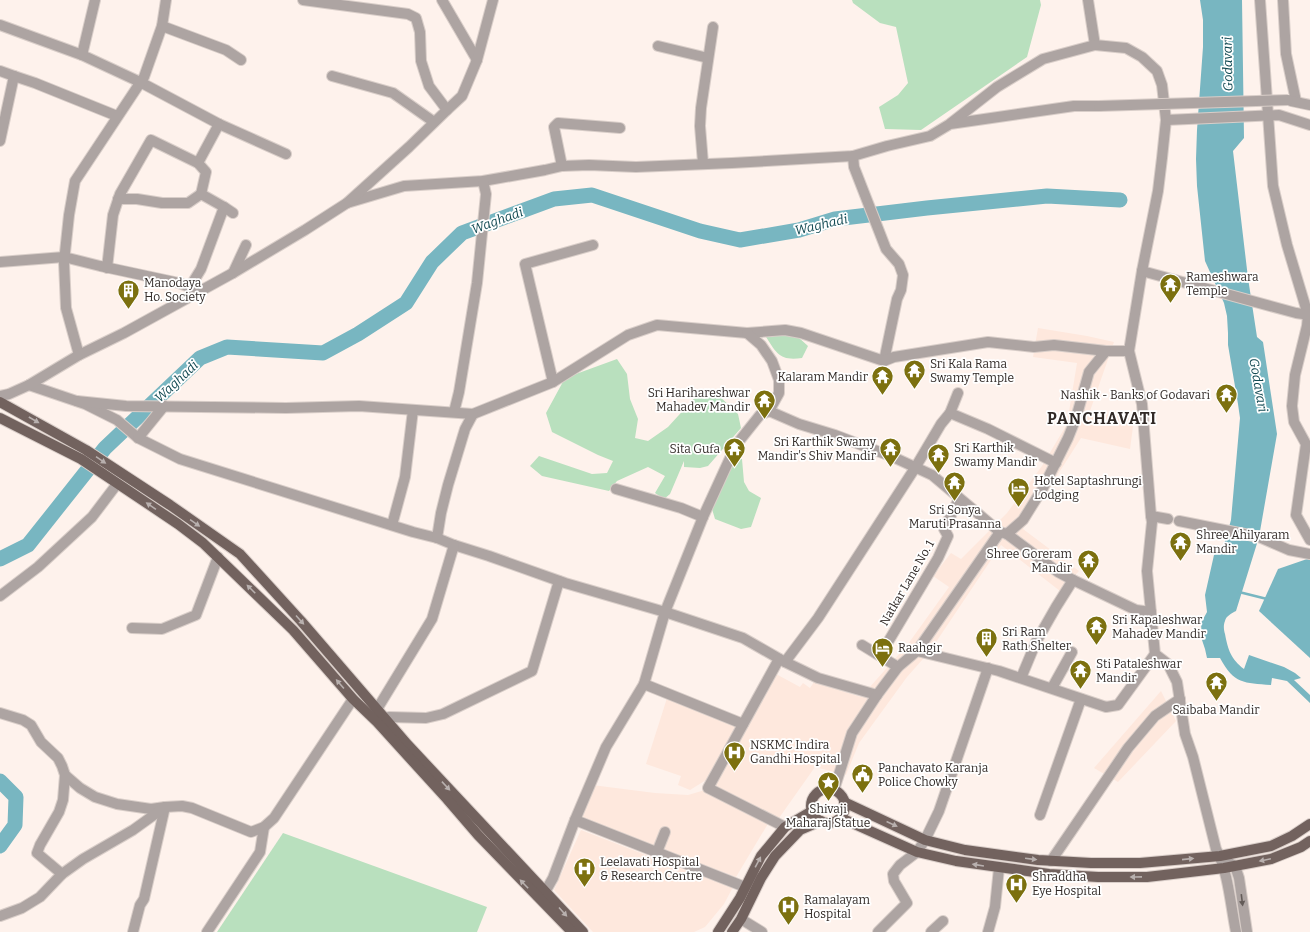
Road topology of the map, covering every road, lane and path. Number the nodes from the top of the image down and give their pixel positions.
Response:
1 (95, 0) edge
2 (166, 0) edge
3 (303, 0) edge
4 (442, 0) edge
5 (493, 0) edge
6 (1088, 0) edge
7 (1260, 0) edge
8 (1283, 0) edge
9 (0, 25) edge
10 (162, 26) junction
11 (713, 27) dead end
12 (1095, 45) junction
13 (658, 46) dead end
14 (82, 56) junction
15 (708, 58) junction
16 (241, 60) dead end
17 (477, 60) junction
18 (0, 71) edge
19 (14, 76) junction
20 (332, 76) dead end
21 (140, 82) junction
22 (1292, 101) junction
23 (1310, 105) edge
24 (446, 110) junction
25 (118, 116) junction
26 (1268, 116) junction
27 (1166, 120) junction
28 (434, 122) junction
29 (219, 124) junction
30 (950, 124) junction
31 (1310, 125) edge
32 (620, 128) dead end
33 (0, 141) edge
34 (286, 154) dead end
35 (853, 156) junction
36 (198, 163) junction
37 (703, 164) junction
38 (562, 166) junction
39 (483, 182) junction
40 (200, 194) junction
41 (118, 199) junction
42 (347, 203) junction
43 (224, 207) junction
44 (233, 213) dead end
45 (246, 244) dead end
46 (592, 245) dead end
47 (64, 257) junction
48 (0, 262) edge
49 (106, 268) junction
50 (1142, 271) junction
51 (233, 273) junction
52 (193, 290) junction
53 (1309, 315) edge
54 (747, 333) junction
55 (1106, 351) junction
56 (1129, 351) junction
57 (79, 354) junction
58 (884, 361) junction
59 (553, 382) junction
60 (29, 385) junction
61 (958, 393) dead end
62 (0, 396) edge
63 (77, 401) junction
64 (0, 402) edge
65 (161, 406) junction
66 (413, 410) junction
67 (769, 411) junction
68 (454, 412) junction
69 (950, 413) junction
70 (473, 414) junction
71 (0, 418) edge
72 (138, 438) junction
73 (84, 454) junction
74 (1056, 463) junction
75 (915, 468) junction
76 (113, 481) junction
77 (616, 489) dead end
78 (959, 499) junction
79 (1151, 516) junction
80 (703, 517) junction
81 (1168, 519) dead end
82 (1179, 521) dead end
83 (392, 525) junction
84 (1003, 533) junction
85 (437, 538) junction
86 (1310, 540) edge
87 (454, 545) junction
88 (1310, 554) edge
89 (218, 557) junction
90 (1073, 580) junction
91 (559, 581) junction
92 (0, 596) edge
93 (665, 612) junction
94 (1151, 612) junction
95 (132, 628) dead end
96 (862, 645) dead end
97 (917, 651) junction
98 (1072, 652) dead end
99 (876, 653) junction
100 (1155, 654) junction
101 (782, 660) junction
102 (898, 667) junction
103 (988, 668) junction
104 (1021, 678) junction
105 (644, 684) junction
106 (1052, 688) junction
107 (877, 695) junction
108 (353, 699) junction
109 (1081, 699) junction
110 (1180, 699) junction
111 (0, 713) edge
112 (377, 716) junction
113 (743, 724) junction
114 (65, 775) junction
115 (834, 790) junction
116 (844, 802) junction
117 (165, 807) junction
118 (812, 811) junction
119 (1040, 815) dead end
120 (841, 818) junction
121 (575, 820) junction
122 (821, 821) junction
123 (1310, 824) edge
124 (264, 827) junction
125 (785, 827) junction
126 (665, 832) dead end
127 (925, 840) junction
128 (1310, 841) edge
129 (657, 852) junction
130 (918, 852) junction
131 (1220, 856) junction
132 (1051, 861) junction
133 (1235, 866) junction
134 (999, 868) junction
135 (1224, 868) junction
136 (62, 874) junction
137 (745, 887) junction
138 (545, 892) junction
139 (0, 916) edge
140 (741, 919) junction
141 (943, 921) dead end
142 (882, 931) edge
143 (133, 932) edge
144 (207, 932) edge
145 (572, 932) edge
146 (583, 932) edge
147 (718, 932) edge
148 (732, 932) edge
149 (762, 932) edge
150 (931, 932) edge
151 (988, 932) edge
152 (1236, 932) edge
153 (1247, 932) edge

1 - 14 street
2 - 10 street
3 - 24 street
4 - 17 street
5 - 17 street
6 - 12 street
7 - 26 street
8 - 22 street
9 - 14 street
10 - 16 street
10 - 21 street
11 - 15 street
12 - 27 street
12 - 30 street
13 - 15 street
14 - 21 street
15 - 37 street
17 - 24 street
18 - 19 street
19 - 25 street
19 - 33 street
20 - 28 street
21 - 25 street
21 - 29 street
22 - 23 street
22 - 30 street, bridge
24 - 28 street
25 - 47 street
26 - 27 street
26 - 31 street
26 - 53 street
27 - 50 street
28 - 42 street
29 - 34 street
29 - 36 street
30 - 35 street
32 - 38 street
35 - 37 street
35 - 58 street
36 - 40 street
36 - 41 street
37 - 38 street
38 - 39 street
39 - 42 street
39 - 68 street
40 - 41 street
40 - 43 street
41 - 49 street
42 - 51 street
43 - 44 street
43 - 52 street
45 - 51 street
46 - 59 street
47 - 48 street
47 - 49 street
47 - 57 street
49 - 52 street
50 - 53 street
50 - 56 street
51 - 52 street
52 - 57 street
53 - 86 street
54 - 58 street
54 - 59 street
54 - 67 street
55 - 56 street
55 - 58 street
55 - 74 street
56 - 79 street
57 - 60 street
59 - 70 street
60 - 62 street
60 - 63 street
61 - 69 street
63 - 65 street
63 - 72 street
64 -> 73 main road
65 - 66 street
65 - 72 street
66 - 68 street
66 - 83 street
67 - 75 street
67 - 80 street
68 - 70 street
69 - 74 street
69 - 75 street
70 - 85 street
71 - 73 main road
72 - 83 street
73 - 76 main road
73 -> 112 main road
74 - 84 street
75 - 78 street
75 - 101 street
89 -> 76 main road
76 - 92 street
77 - 80 street
78 - 84 street
78 - 99 street, Natkar Lane No. 1
79 - 81 street
79 - 94 street
80 - 93 street
82 - 88 street
83 - 85 street
84 - 90 street
84 - 97 street
85 - 87 street
87 - 91 street
87 - 112 street
89 - 95 street
108 -> 89 main road
90 - 94 street
90 - 104 street
91 - 93 street
91 - 112 street
93 - 101 street
93 - 105 street
94 - 100 street
96 - 99 street
97 - 102 street
97 - 103 street
98 - 106 street
99 - 102 street
100 - 109 street
100 - 110 street
101 - 107 street
101 - 113 street
102 - 107 street
103 - 104 street
103 - 127 street
104 - 106 street
105 - 113 street
105 - 121 street
106 - 109 street
107 - 115 street
108 - 112 main road
108 - 124 street
109 - 119 street
110 - 131 street
110 - 132 street
111 - 114 street
112 -> 138 main road
145 -> 112 main road
113 - 125 street
114 - 117 street
114 - 136 street
115 - 116 main road
115 - 118 main road
116 - 120 main road
116 -> 127 main road
117 - 124 street
117 - 136 street
117 - 143 street
118 - 122 main road
118 - 125 main road
120 - 122 main road
120 - 130 main road
121 - 129 street
121 - 138 street
122 - 140 main road
123 - 131 main road
124 - 144 street
137 -> 125 main road
126 - 129 street
127 - 130 street
127 -> 132 main road
128 -> 133 main road
129 - 137 street
134 -> 130 main road
130 - 142 street
132 -> 131 main road
131 - 133 street
131 - 135 street
133 - 135 main road
133 -> 153 street
135 -> 134 main road
134 - 151 street
135 - 152 street
136 - 139 street
137 - 147 main road
138 -> 146 main road
140 - 148 main road
140 - 149 street
141 - 150 street

